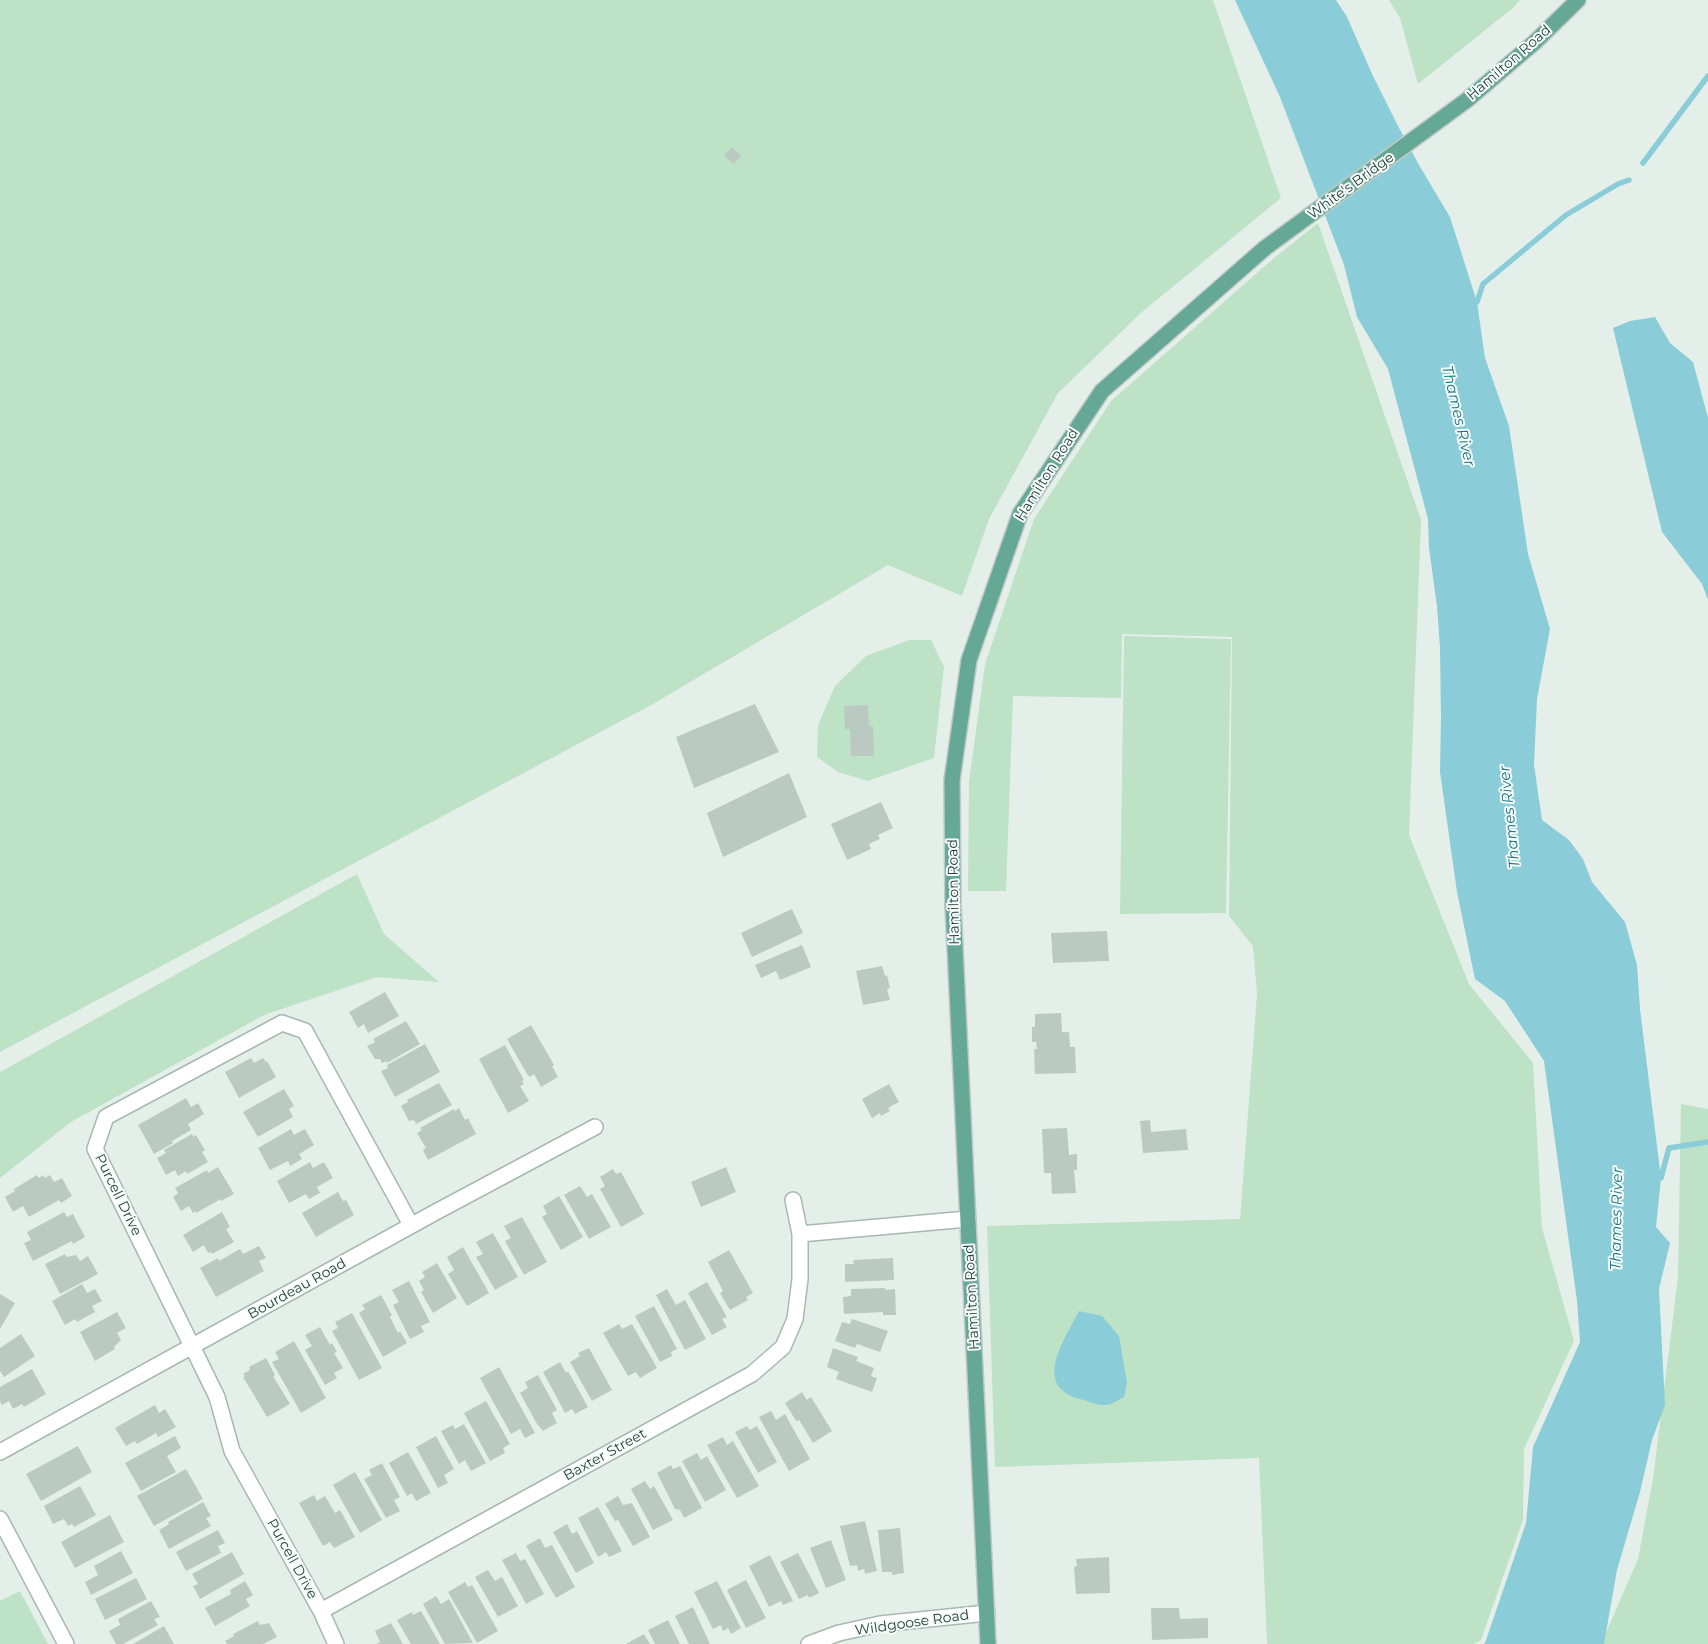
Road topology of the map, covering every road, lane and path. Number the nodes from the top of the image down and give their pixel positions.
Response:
1 (1578, 0) edge
2 (1436, 123) joint
3 (1265, 248) joint
4 (595, 1127) dead end
5 (793, 1200) dead end
6 (968, 1219) junction
7 (412, 1225) junction
8 (800, 1234) junction
9 (193, 1347) junction
10 (0, 1452) edge
11 (0, 1519) edge
12 (321, 1611) junction
13 (987, 1613) junction
14 (66, 1644) edge
15 (336, 1644) edge
16 (810, 1644) edge
17 (988, 1644) edge

1 - 2 main road, Hamilton Road
2 - 3 main road, White's Bridge
3 - 6 main road, Hamilton Road
4 - 7 street, Bourdeau Road
5 - 8 street, Baxter Street
6 - 8 street
6 - 13 main road, Hamilton Road
7 - 9 street, Bourdeau Road
7 - 9 street, Purcell Drive
8 - 12 street, Baxter Street
9 - 10 street, Bourdeau Road
9 - 12 street, Purcell Drive
11 - 14 street
12 - 15 street, Purcell Drive
13 - 16 street, Wildgoose Road
13 - 17 main road, Hamilton Road

